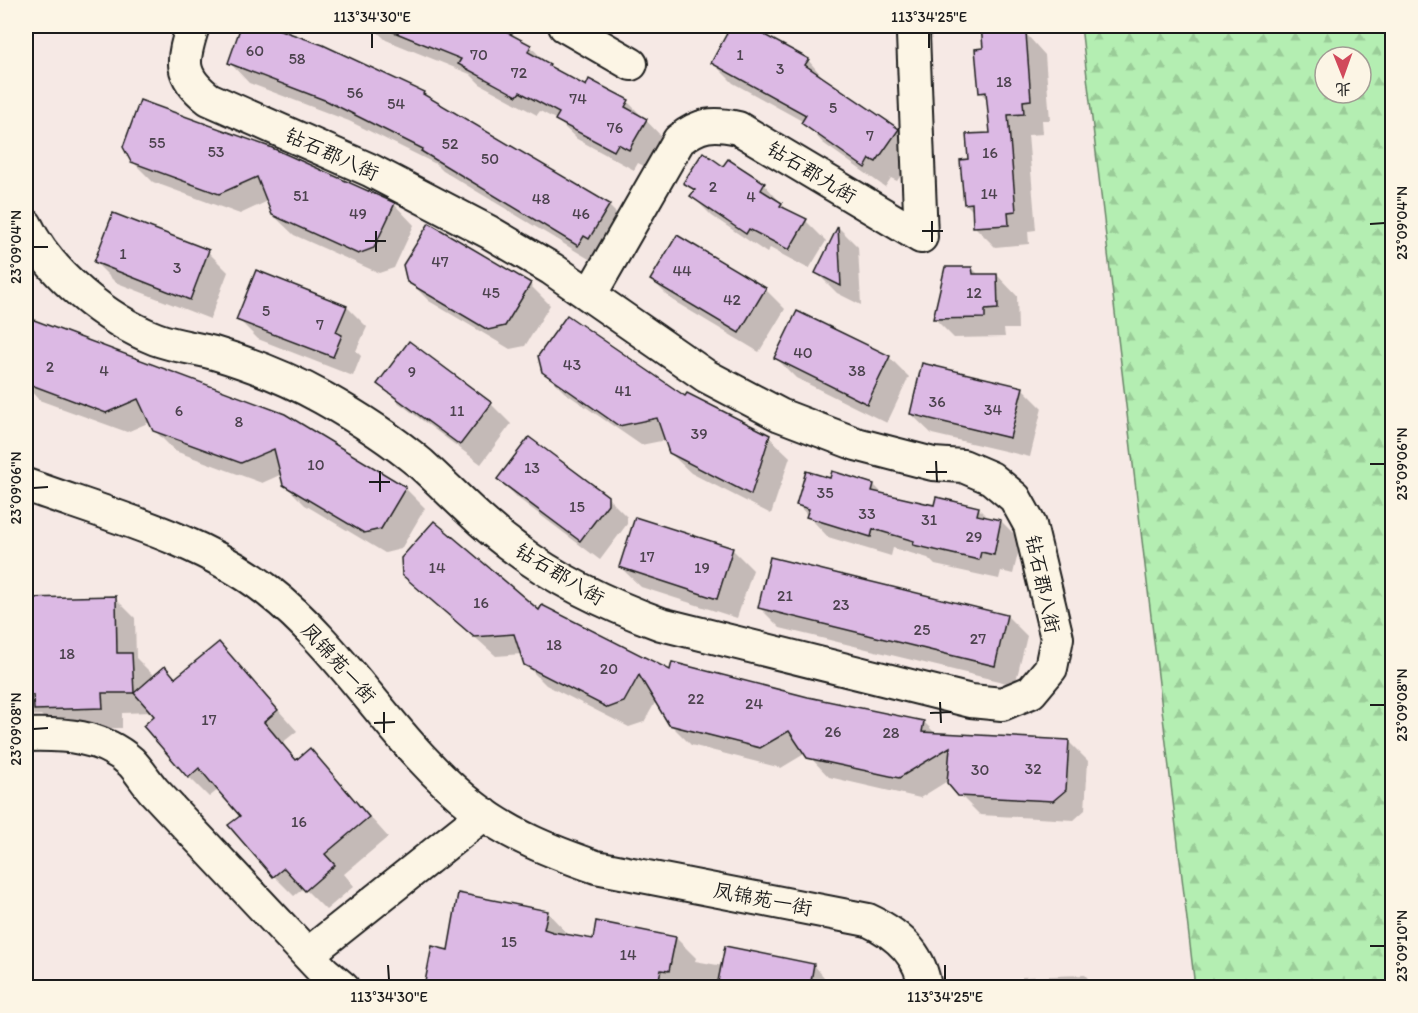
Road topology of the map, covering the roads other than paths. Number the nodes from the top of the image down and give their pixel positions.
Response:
1 (193, 26) edge
2 (565, 26) edge
3 (913, 35) dead end
4 (631, 64) dead end
5 (26, 225) edge
6 (590, 295) junction
7 (26, 485) edge
8 (26, 735) edge
9 (483, 814) junction
10 (308, 954) junction
11 (342, 987) edge
12 (925, 987) edge

1 - 6 lane, 钻石郡八街
2 - 4 lane
3 - 6 lane, 钻石郡九街
5 - 6 lane, 钻石郡八街
7 - 9 lane, 凤锦苑一街
8 - 10 lane
9 - 10 lane
9 - 12 lane, 凤锦苑一街
10 - 11 lane

